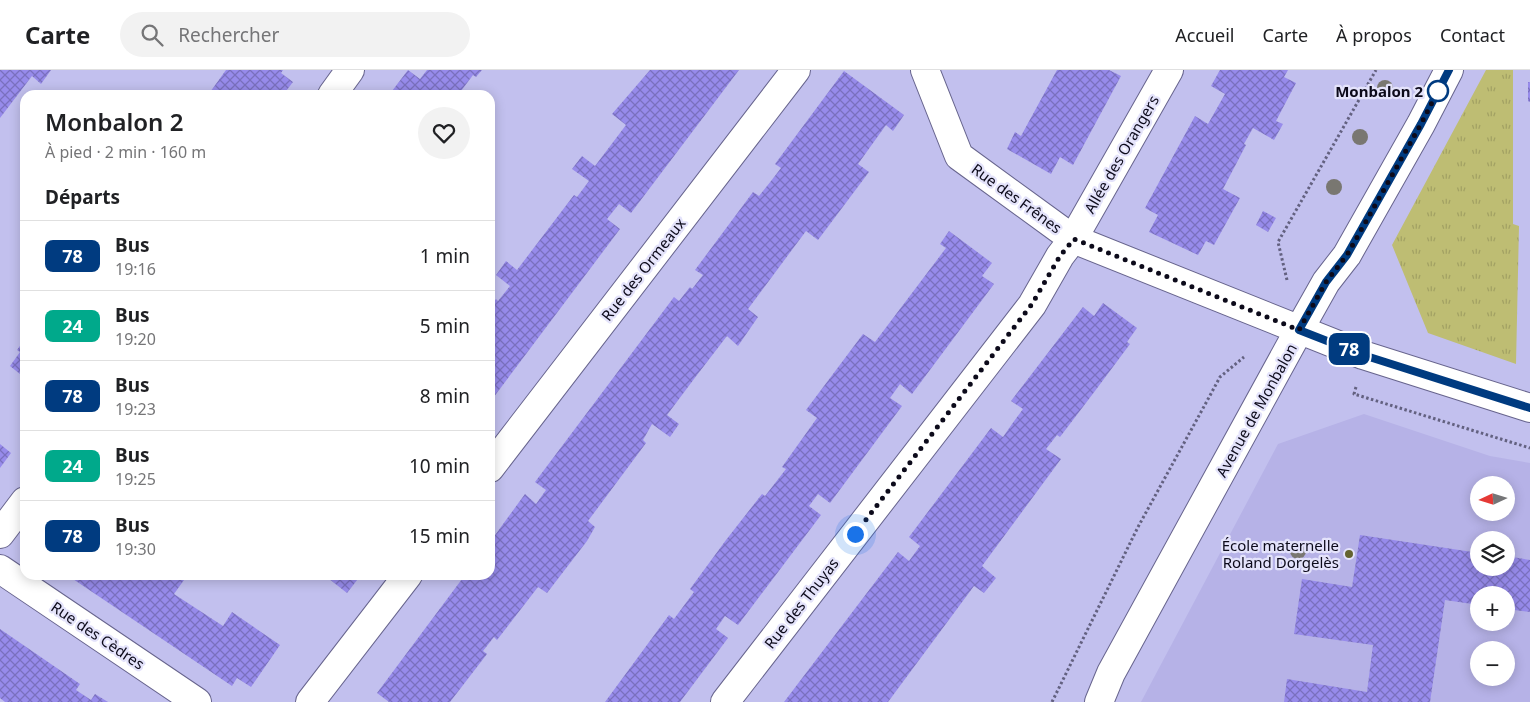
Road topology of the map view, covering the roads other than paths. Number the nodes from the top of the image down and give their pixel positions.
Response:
1 (350, 70) edge
2 (796, 70) edge
3 (925, 70) edge
4 (1169, 70) edge
5 (1449, 70) edge
6 (336, 90) edge
7 (1074, 239) junction
8 (1299, 330) junction
9 (1530, 408) edge
10 (495, 461) edge
11 (20, 508) edge
12 (0, 534) edge
13 (0, 569) edge
14 (404, 580) edge
15 (197, 702) edge
16 (310, 702) edge
17 (725, 702) edge
18 (1099, 702) edge

1 - 6 street
2 - 10 street, Rue des Ormeaux
3 - 7 street, Rue des Frênes
4 - 7 street, Allée des Orangers
5 - 8 street, Avenue de Monbalon
7 - 8 street, Rue des Frênes
7 - 17 street, Rue des Thuyas
8 - 9 street, Rue des Frênes
8 - 18 street, Avenue de Monbalon
11 - 12 street
13 - 15 street, Rue des Cèdres
14 - 16 street

